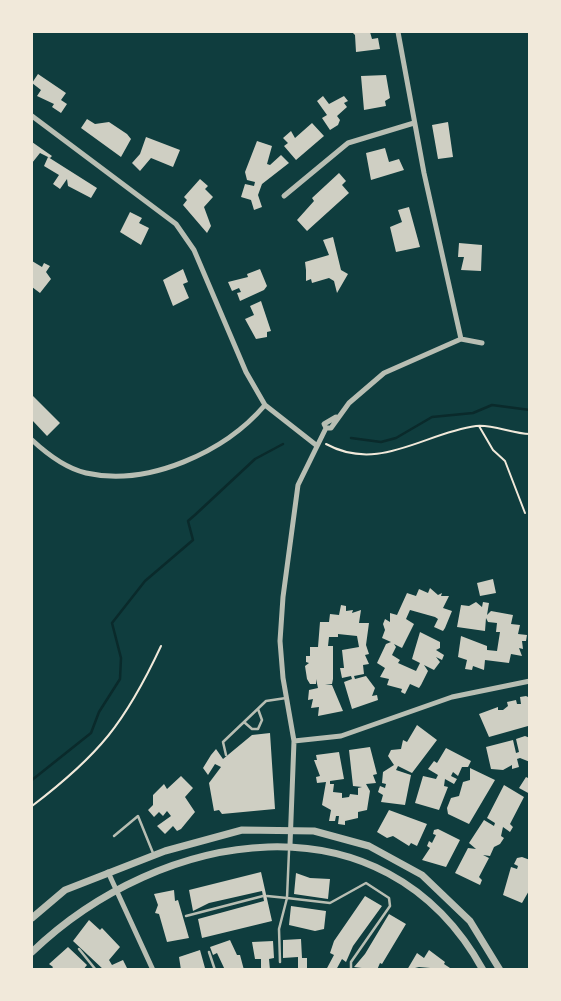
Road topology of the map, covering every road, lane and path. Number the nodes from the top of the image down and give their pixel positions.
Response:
1 (398, 32) edge
2 (32, 116) edge
3 (414, 123) junction
4 (284, 196) dead end
5 (461, 339) junction
6 (482, 343) dead end
7 (265, 405) junction
8 (478, 425) junction
9 (530, 434) edge
10 (32, 440) edge
11 (316, 445) junction
12 (330, 447) dead end
13 (525, 513) dead end
14 (161, 646) dead end
15 (530, 681) edge
16 (286, 698) junction
17 (258, 709) junction
18 (244, 722) junction
19 (293, 741) junction
20 (226, 755) dead end
21 (32, 806) edge
22 (290, 829) junction
23 (114, 836) dead end
24 (290, 845) junction
25 (155, 856) junction
26 (108, 872) junction
27 (116, 890) junction
28 (287, 898) junction
29 (186, 916) dead end
30 (32, 918) edge
31 (79, 949) dead end
32 (32, 952) edge
33 (209, 952) dead end
34 (280, 962) dead end
35 (93, 965) junction
36 (89, 970) edge
37 (96, 970) edge
38 (153, 970) edge
39 (215, 970) edge
40 (351, 970) edge
41 (483, 970) edge
42 (500, 970) edge

1 - 3 street
2 - 7 street
3 - 4 street
3 - 5 street
5 - 6 street
5 - 11 street
7 - 10 street
7 - 11 street
8 - 9 path
8 - 12 path
8 - 13 path
11 - 16 street
14 - 21 path
15 - 19 street
16 - 17 lane
16 - 19 street
17 - 18 lane
17 - 18 lane
18 - 20 lane
19 - 22 street
22 - 24 street
22 - 25 street
22 - 42 street
23 - 25 lane
24 - 27 street
24 - 28 lane
24 - 41 street
25 - 26 street
26 - 27 street
26 - 30 street
27 - 32 street
27 - 38 street
28 - 29 lane
28 - 34 lane
28 - 40 lane
31 - 35 lane
33 - 39 lane
35 - 36 lane
35 - 37 lane

